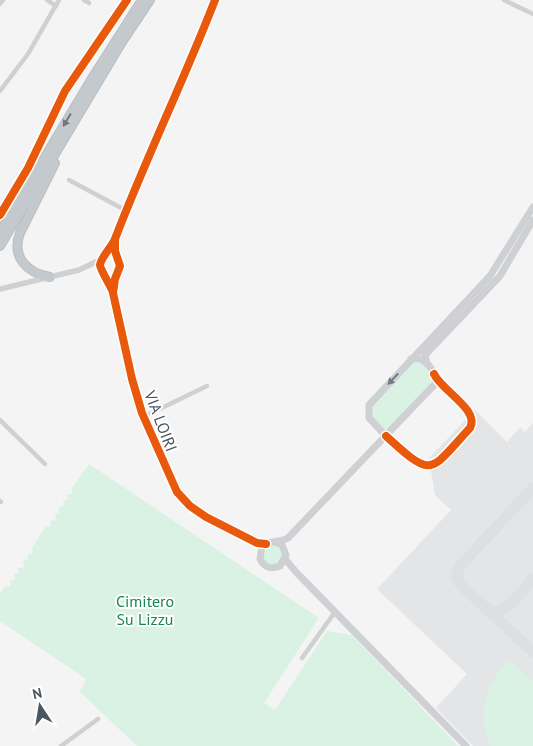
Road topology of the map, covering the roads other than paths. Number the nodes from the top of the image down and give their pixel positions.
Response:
1 (3, 0) edge
2 (47, 0) edge
3 (59, 0) edge
4 (127, 0) edge
5 (142, 0) edge
6 (150, 0) edge
7 (216, 0) edge
8 (504, 0) edge
9 (0, 4) edge
10 (56, 6) junction
11 (533, 14) edge
12 (2, 84) edge
13 (0, 91) edge
14 (79, 114) junction
15 (69, 180) dead end
16 (533, 207) edge
17 (125, 210) junction
18 (0, 215) edge
19 (533, 220) edge
20 (0, 232) edge
21 (115, 240) junction
22 (0, 246) edge
23 (103, 259) junction
24 (118, 260) junction
25 (79, 270) junction
26 (118, 273) junction
27 (104, 274) junction
28 (50, 277) junction
29 (0, 289) edge
30 (113, 293) junction
31 (411, 359) junction
32 (427, 364) junction
33 (434, 374) junction
34 (207, 386) dead end
35 (144, 417) junction
36 (0, 420) edge
37 (386, 436) junction
38 (45, 464) dead end
39 (288, 538) junction
40 (248, 539) junction
41 (275, 542) junction
42 (266, 544) junction
43 (284, 548) junction
44 (259, 554) junction
45 (285, 559) junction
46 (280, 566) junction
47 (296, 572) junction
48 (335, 612) junction
49 (302, 658) dead end
50 (98, 719) dead end
51 (61, 746) edge
52 (466, 746) edge

1 - 9 street
2 - 10 street
3 - 10 street
4 - 18 street
5 -> 20 highway
6 - 14 highway
7 - 17 street
8 - 11 street
10 - 12 street
12 - 13 street
14 - 22 highway
14 - 28 highway
15 - 17 street
16 - 31 main road
17 - 21 street
19 - 32 main road
21 - 23 street
21 - 24 street
23 - 24 street
23 - 25 street
23 - 27 street
24 - 26 street
25 - 27 street
25 - 28 street
26 - 27 street
26 - 30 street, VIA LOIRI
27 - 30 street
28 - 29 street
30 - 35 street, VIA LOIRI
31 - 32 main road
31 -> 37 main road
32 - 33 main road
33 - 37 main road
33 - 37 street
34 - 35 street
35 - 40 street, VIA LOIRI
36 - 38 street
37 - 39 main road
39 - 41 main road
39 - 43 main road
40 - 42 street, VIA LOIRI
40 - 44 street, VIA LOIRI
41 - 42 main road
41 - 43 main road
42 - 44 main road
43 - 45 main road
44 - 46 main road
45 - 46 main road
45 - 47 main road
46 - 47 main road
47 - 48 main road
48 - 49 street
48 - 52 main road
50 - 51 street

